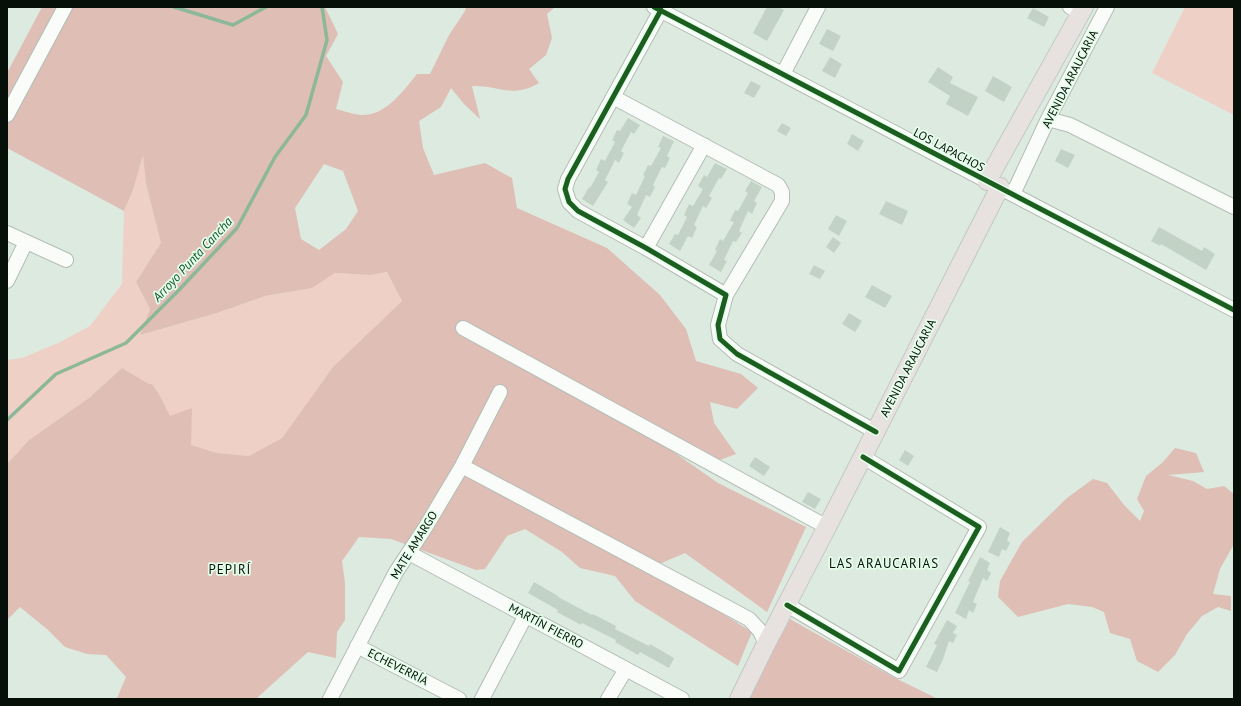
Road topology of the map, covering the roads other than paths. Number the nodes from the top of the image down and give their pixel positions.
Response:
1 (65, 7) edge
2 (818, 7) edge
3 (1107, 7) edge
4 (658, 9) edge
5 (1078, 9) edge
6 (783, 74) junction
7 (613, 97) junction
8 (7, 115) edge
9 (1048, 119) junction
10 (704, 145) junction
11 (1000, 187) junction
12 (1234, 207) edge
13 (7, 233) edge
14 (26, 242) junction
15 (646, 248) junction
16 (66, 260) dead end
17 (7, 281) edge
18 (726, 295) junction
19 (1234, 310) edge
20 (463, 328) dead end
21 (500, 392) dead end
22 (876, 432) junction
23 (863, 457) junction
24 (462, 466) junction
25 (827, 527) junction
26 (409, 552) junction
27 (787, 605) junction
28 (526, 615) junction
29 (766, 644) junction
30 (358, 646) junction
31 (626, 669) junction
32 (330, 699) edge
33 (459, 699) edge
34 (482, 699) edge
35 (608, 699) edge
36 (682, 699) edge
37 (739, 699) edge

1 - 8 street
2 - 6 street
3 - 9 street, AVENIDA ARAUCARIA
4 - 6 street, LOS LAPACHOS
4 - 7 street
5 - 11 main road, AVENIDA ARAUCARIA
6 - 11 street, LOS LAPACHOS
7 - 10 street
7 - 15 street
9 - 11 street, AVENIDA ARAUCARIA
9 - 12 street
10 - 15 street
10 - 18 street
11 - 19 street, LOS LAPACHOS
11 - 22 main road, AVENIDA ARAUCARIA
13 - 14 street
14 - 16 street
14 - 17 street
15 - 18 street
18 - 22 street
20 - 25 street
21 - 24 street, MATE AMARGO
22 - 23 main road, AVENIDA ARAUCARIA
23 - 25 main road, AVENIDA ARAUCARIA
23 - 27 street
24 - 26 street, MATE AMARGO
24 - 29 street
25 - 27 main road, AVENIDA ARAUCARIA
26 - 28 street, MARTÍN FIERRO
26 - 30 street, MATE AMARGO
27 - 29 main road, AVENIDA ARAUCARIA
28 - 31 street, MARTÍN FIERRO
28 - 34 street
29 - 37 main road, AVENIDA ARAUCARIA
30 - 32 street, MATE AMARGO
30 - 33 street, ECHEVERRÍA
31 - 35 street
31 - 36 street, MARTÍN FIERRO

